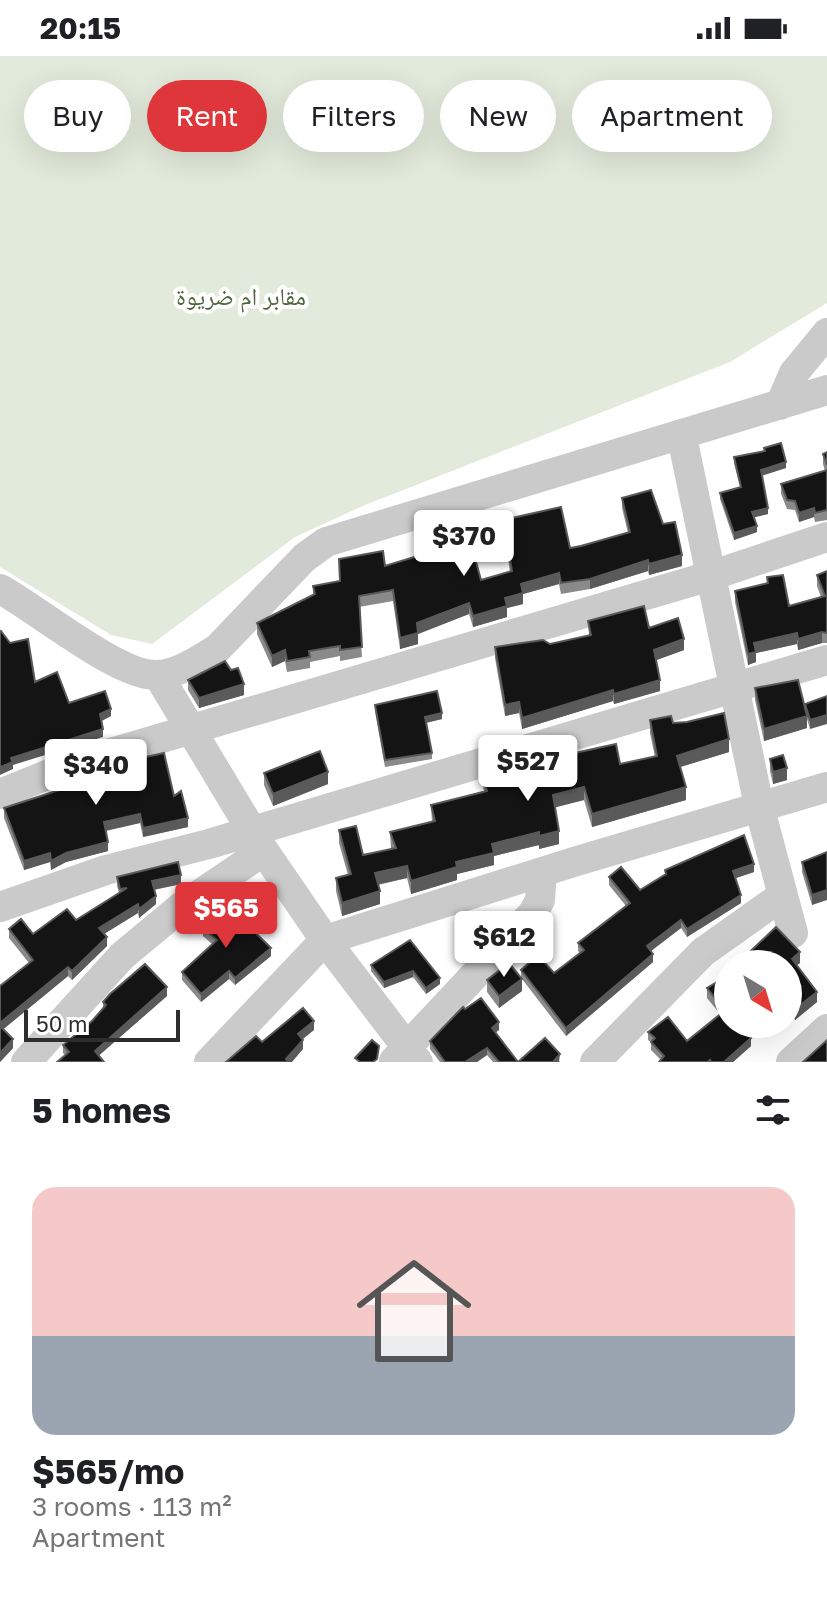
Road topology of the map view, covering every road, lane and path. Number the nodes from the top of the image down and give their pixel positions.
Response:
1 (827, 333) edge
2 (827, 390) edge
3 (780, 405) junction
4 (682, 437) junction
5 (827, 537) edge
6 (710, 576) junction
7 (0, 589) edge
8 (827, 660) edge
9 (158, 675) junction
10 (734, 690) junction
11 (190, 729) junction
12 (827, 787) edge
13 (0, 794) edge
14 (759, 806) junction
15 (257, 841) junction
16 (542, 872) junction
17 (782, 896) junction
18 (0, 907) edge
19 (793, 933) dead end
20 (325, 940) junction
21 (827, 1029) edge
22 (406, 1057) edge
23 (26, 1062) edge
24 (209, 1062) edge
25 (595, 1062) edge
26 (791, 1062) edge

1 - 3 street
2 - 3 street
3 - 4 street
4 - 6 street
4 - 9 street
5 - 6 street
6 - 10 street
6 - 11 street
7 - 9 street
8 - 10 street
9 - 11 street
10 - 14 street
10 - 15 street
11 - 13 street
11 - 15 street
12 - 14 street
14 - 16 street
14 - 17 street
15 - 18 street
15 - 20 street
15 - 23 street
16 - 20 street
16 - 22 street
17 - 19 street
17 - 25 street
20 - 22 street
20 - 24 street
21 - 26 street

